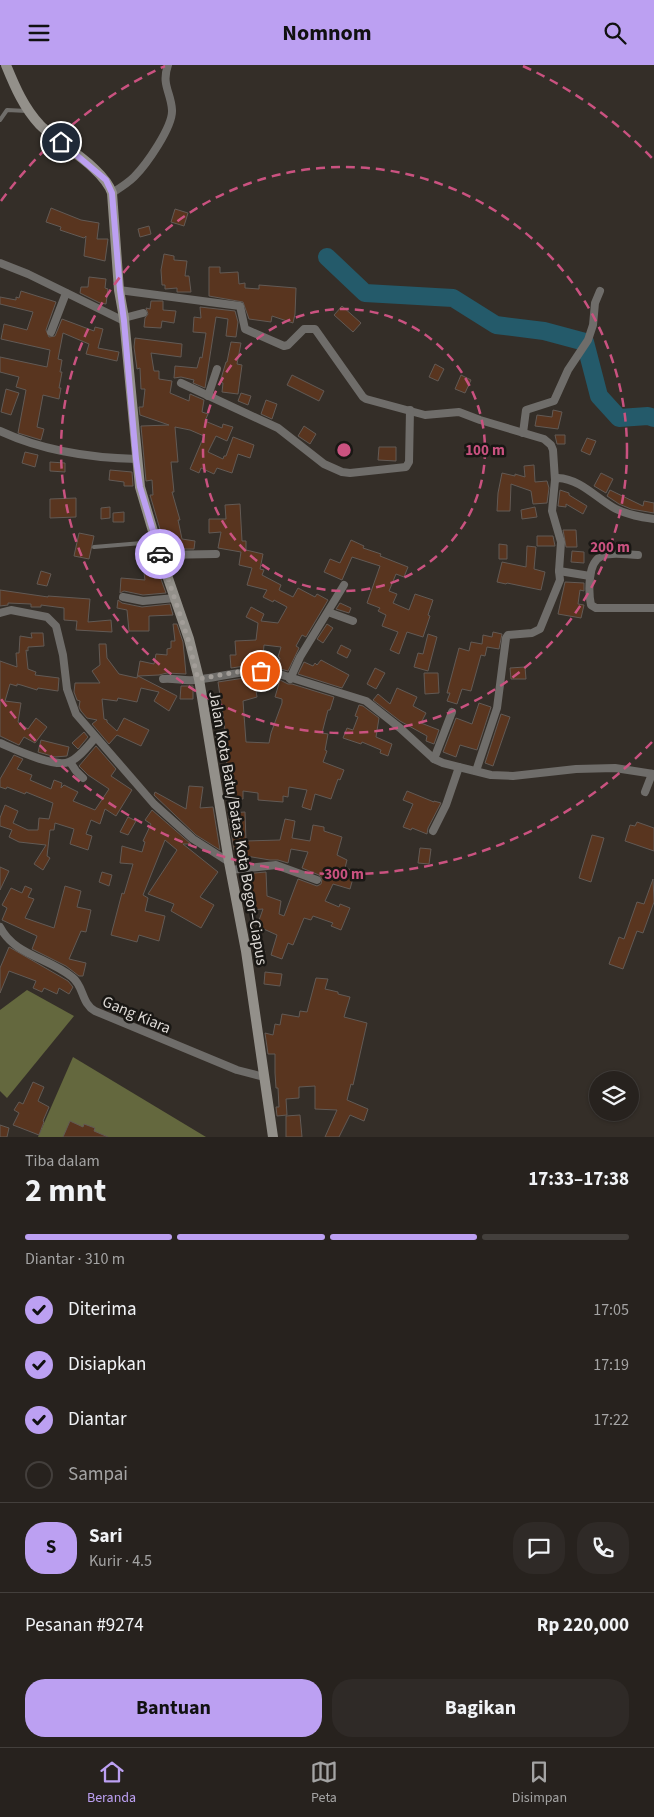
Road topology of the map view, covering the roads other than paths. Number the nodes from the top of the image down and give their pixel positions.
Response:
1 (6, 65) edge
2 (168, 65) edge
3 (28, 111) junction
4 (0, 120) edge
5 (112, 193) junction
6 (0, 263) edge
7 (120, 290) junction
8 (600, 291) dead end
9 (66, 293) junction
10 (143, 313) dead end
11 (124, 319) junction
12 (51, 332) dead end
13 (217, 369) dead end
14 (181, 383) dead end
15 (208, 395) junction
16 (410, 410) junction
17 (0, 431) edge
18 (523, 433) junction
19 (136, 459) junction
20 (555, 480) junction
21 (654, 519) edge
22 (156, 541) junction
23 (94, 547) dead end
24 (216, 553) dead end
25 (160, 555) junction
26 (638, 555) dead end
27 (559, 571) junction
28 (590, 576) junction
29 (344, 585) dead end
30 (123, 597) dead end
31 (175, 599) junction
32 (654, 608) edge
33 (328, 612) junction
34 (0, 613) edge
35 (353, 621) dead end
36 (163, 679) dead end
37 (198, 679) junction
38 (290, 679) junction
39 (452, 712) dead end
40 (96, 738) junction
41 (0, 743) edge
42 (434, 759) junction
43 (70, 762) junction
44 (459, 767) junction
45 (476, 771) junction
46 (653, 774) edge
47 (83, 777) dead end
48 (645, 792) dead end
49 (434, 831) dead end
50 (230, 866) junction
51 (317, 880) dead end
52 (0, 927) edge
53 (264, 1077) junction
54 (273, 1137) edge

1 - 3 main road, Jalan Kota Batu/Batas Kota Bogor–Ciapus
2 - 5 street
3 - 4 lane
3 - 5 main road, Jalan Kota Batu/Batas Kota Bogor–Ciapus
5 - 7 main road, Jalan Kota Batu/Batas Kota Bogor–Ciapus
6 - 9 street
7 - 11 main road, Jalan Kota Batu/Batas Kota Bogor–Ciapus
7 - 16 street
8 - 18 street
9 - 11 street
9 - 12 street
10 - 11 street
11 - 19 main road, Jalan Kota Batu/Batas Kota Bogor–Ciapus
13 - 15 street
14 - 15 street
15 - 16 street
16 - 18 street
17 - 19 street
18 - 20 street
19 - 22 main road, Jalan Kota Batu/Batas Kota Bogor–Ciapus
20 - 21 street
20 - 27 street
22 - 23 lane
22 - 25 main road, Jalan Kota Batu/Batas Kota Bogor–Ciapus
24 - 25 street
25 - 31 main road, Jalan Kota Batu/Batas Kota Bogor–Ciapus
26 - 28 street
27 - 28 street
27 - 45 street
28 - 32 street
29 - 33 street
30 - 31 street
31 - 37 main road, Jalan Kota Batu/Batas Kota Bogor–Ciapus
33 - 35 street
33 - 38 street
34 - 40 street
36 - 37 street
37 - 38 street
37 - 50 main road, Jalan Kota Batu/Batas Kota Bogor–Ciapus
38 - 42 street
39 - 42 street
40 - 43 street
40 - 50 street
41 - 43 street
42 - 44 street
43 - 47 street
44 - 45 street
44 - 49 street
45 - 46 street
46 - 48 street
50 - 51 street
50 - 53 main road, Jalan Kota Batu/Batas Kota Bogor–Ciapus
52 - 53 street, Gang Kiara
53 - 54 main road, Jalan Kota Batu/Batas Kota Bogor–Ciapus

